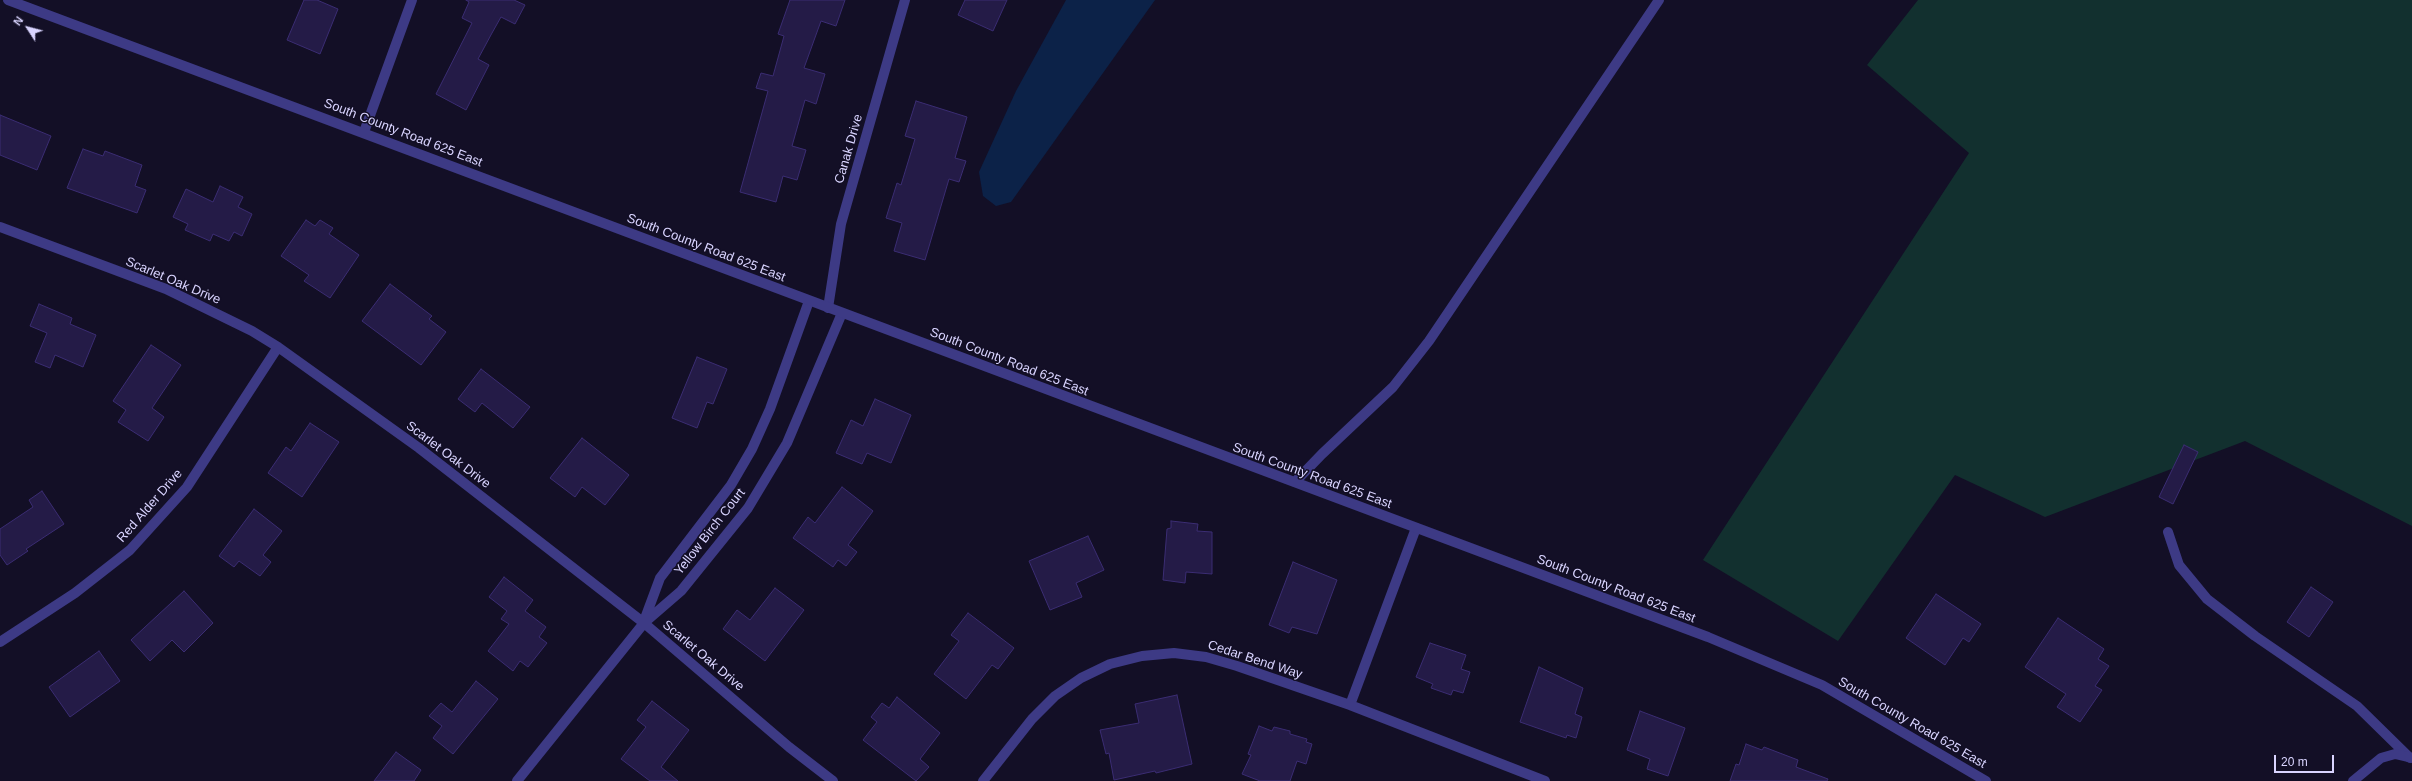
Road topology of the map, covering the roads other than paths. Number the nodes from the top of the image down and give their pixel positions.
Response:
1 (8, 0) edge
2 (412, 0) edge
3 (905, 0) edge
4 (1659, 0) edge
5 (364, 132) junction
6 (0, 227) edge
7 (810, 301) junction
8 (828, 308) junction
9 (842, 313) junction
10 (278, 347) junction
11 (1295, 482) junction
12 (1416, 528) junction
13 (2168, 532) dead end
14 (644, 623) junction
15 (0, 642) edge
16 (1350, 706) junction
17 (2411, 758) edge
18 (517, 781) edge
19 (833, 781) edge
20 (984, 781) edge
21 (1545, 781) edge
22 (1986, 781) edge
23 (2353, 781) edge

1 - 5 street, South County Road 625 East
2 - 5 street
3 - 8 street, Canak Drive
4 - 11 street
5 - 7 street, South County Road 625 East
6 - 10 street, Scarlet Oak Drive
7 - 8 street, South County Road 625 East
7 - 14 street, Yellow Birch Court
8 - 9 street, South County Road 625 East
9 - 11 street, South County Road 625 East
9 - 14 street, Yellow Birch Court
10 - 14 street, Scarlet Oak Drive
10 - 15 street, Red Alder Drive
11 - 12 street, South County Road 625 East
12 - 16 street
12 - 22 street, South County Road 625 East
13 - 17 street
14 - 18 street, Yellow Birch Court
14 - 19 street, Scarlet Oak Drive
16 - 20 street, Cedar Bend Way
16 - 21 street, Cedar Bend Way
17 - 23 street

